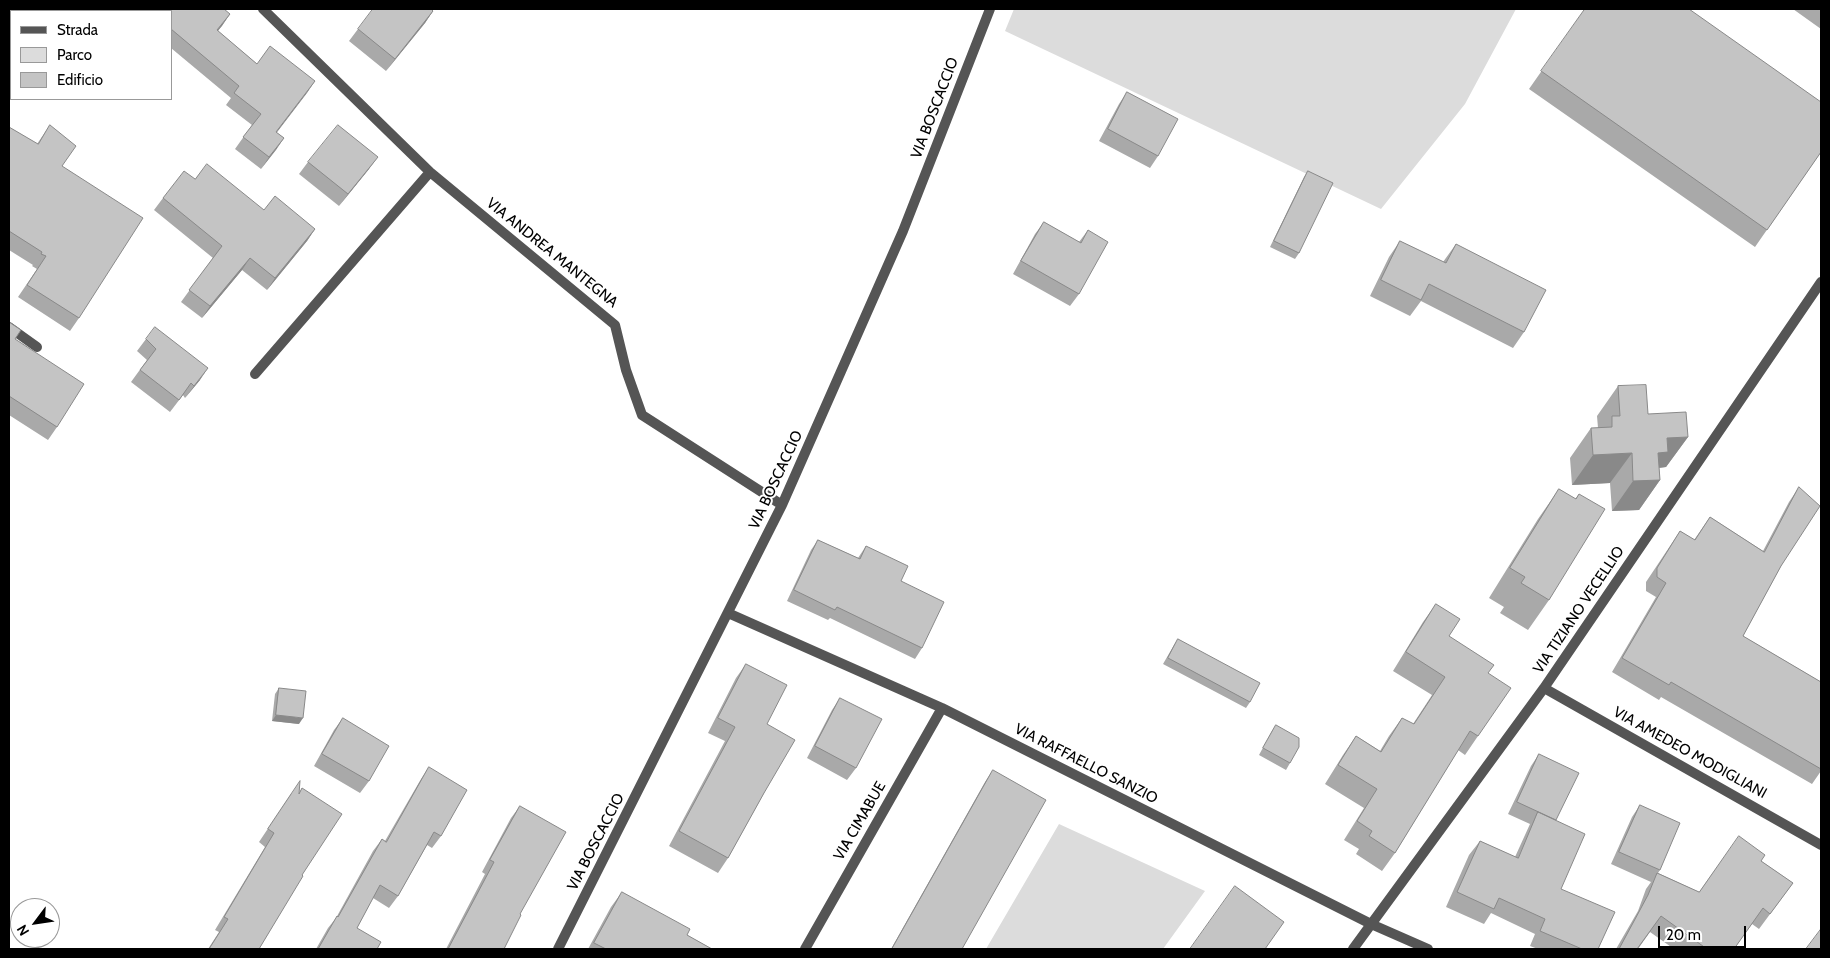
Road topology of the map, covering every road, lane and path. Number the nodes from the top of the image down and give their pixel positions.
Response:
1 (263, 9) edge
2 (990, 9) edge
3 (430, 172) junction
4 (1821, 282) edge
5 (9, 327) edge
6 (37, 347) dead end
7 (255, 374) dead end
8 (782, 505) junction
9 (728, 613) junction
10 (1544, 688) junction
11 (942, 708) junction
12 (1821, 845) edge
13 (1371, 924) junction
14 (558, 949) edge
15 (805, 949) edge
16 (1354, 949) edge
17 (1428, 949) edge

1 - 3 street, VIA ANDREA MANTEGNA
2 - 8 street, VIA BOSCACCIO
3 - 7 street
3 - 8 street, VIA ANDREA MANTEGNA
4 - 10 street, VIA TIZIANO VECELLIO
5 - 6 street
8 - 9 street, VIA BOSCACCIO
9 - 11 street, VIA RAFFAELLO SANZIO
9 - 14 street, VIA BOSCACCIO
10 - 12 street, VIA AMEDEO MODIGLIANI
10 - 13 street, VIA TIZIANO VECELLIO
11 - 13 street, VIA RAFFAELLO SANZIO
11 - 15 street, VIA CIMABUE
13 - 16 street, VIA TIZIANO VECELLIO
13 - 17 street, VIA RAFFAELLO SANZIO

